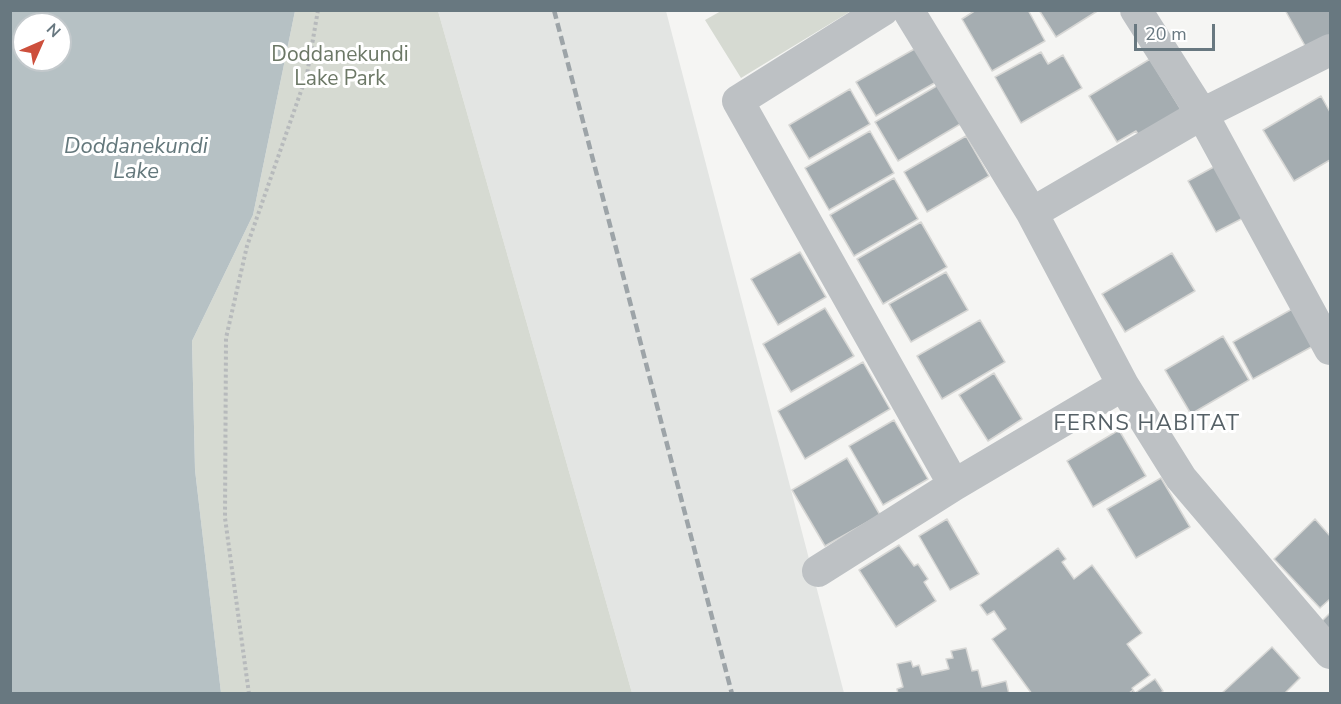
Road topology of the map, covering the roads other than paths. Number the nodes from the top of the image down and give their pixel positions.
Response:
1 (883, 10) edge
2 (908, 10) edge
3 (1136, 10) edge
4 (1330, 50) edge
5 (1202, 114) junction
6 (1032, 213) junction
7 (1330, 349) edge
8 (1123, 385) junction
9 (954, 485) junction
10 (818, 571) dead end
11 (1330, 653) edge

1 - 9 street
2 - 6 street
3 - 5 street
4 - 5 street
5 - 6 street
5 - 7 street
6 - 8 street
8 - 9 street
8 - 11 street
9 - 10 street

